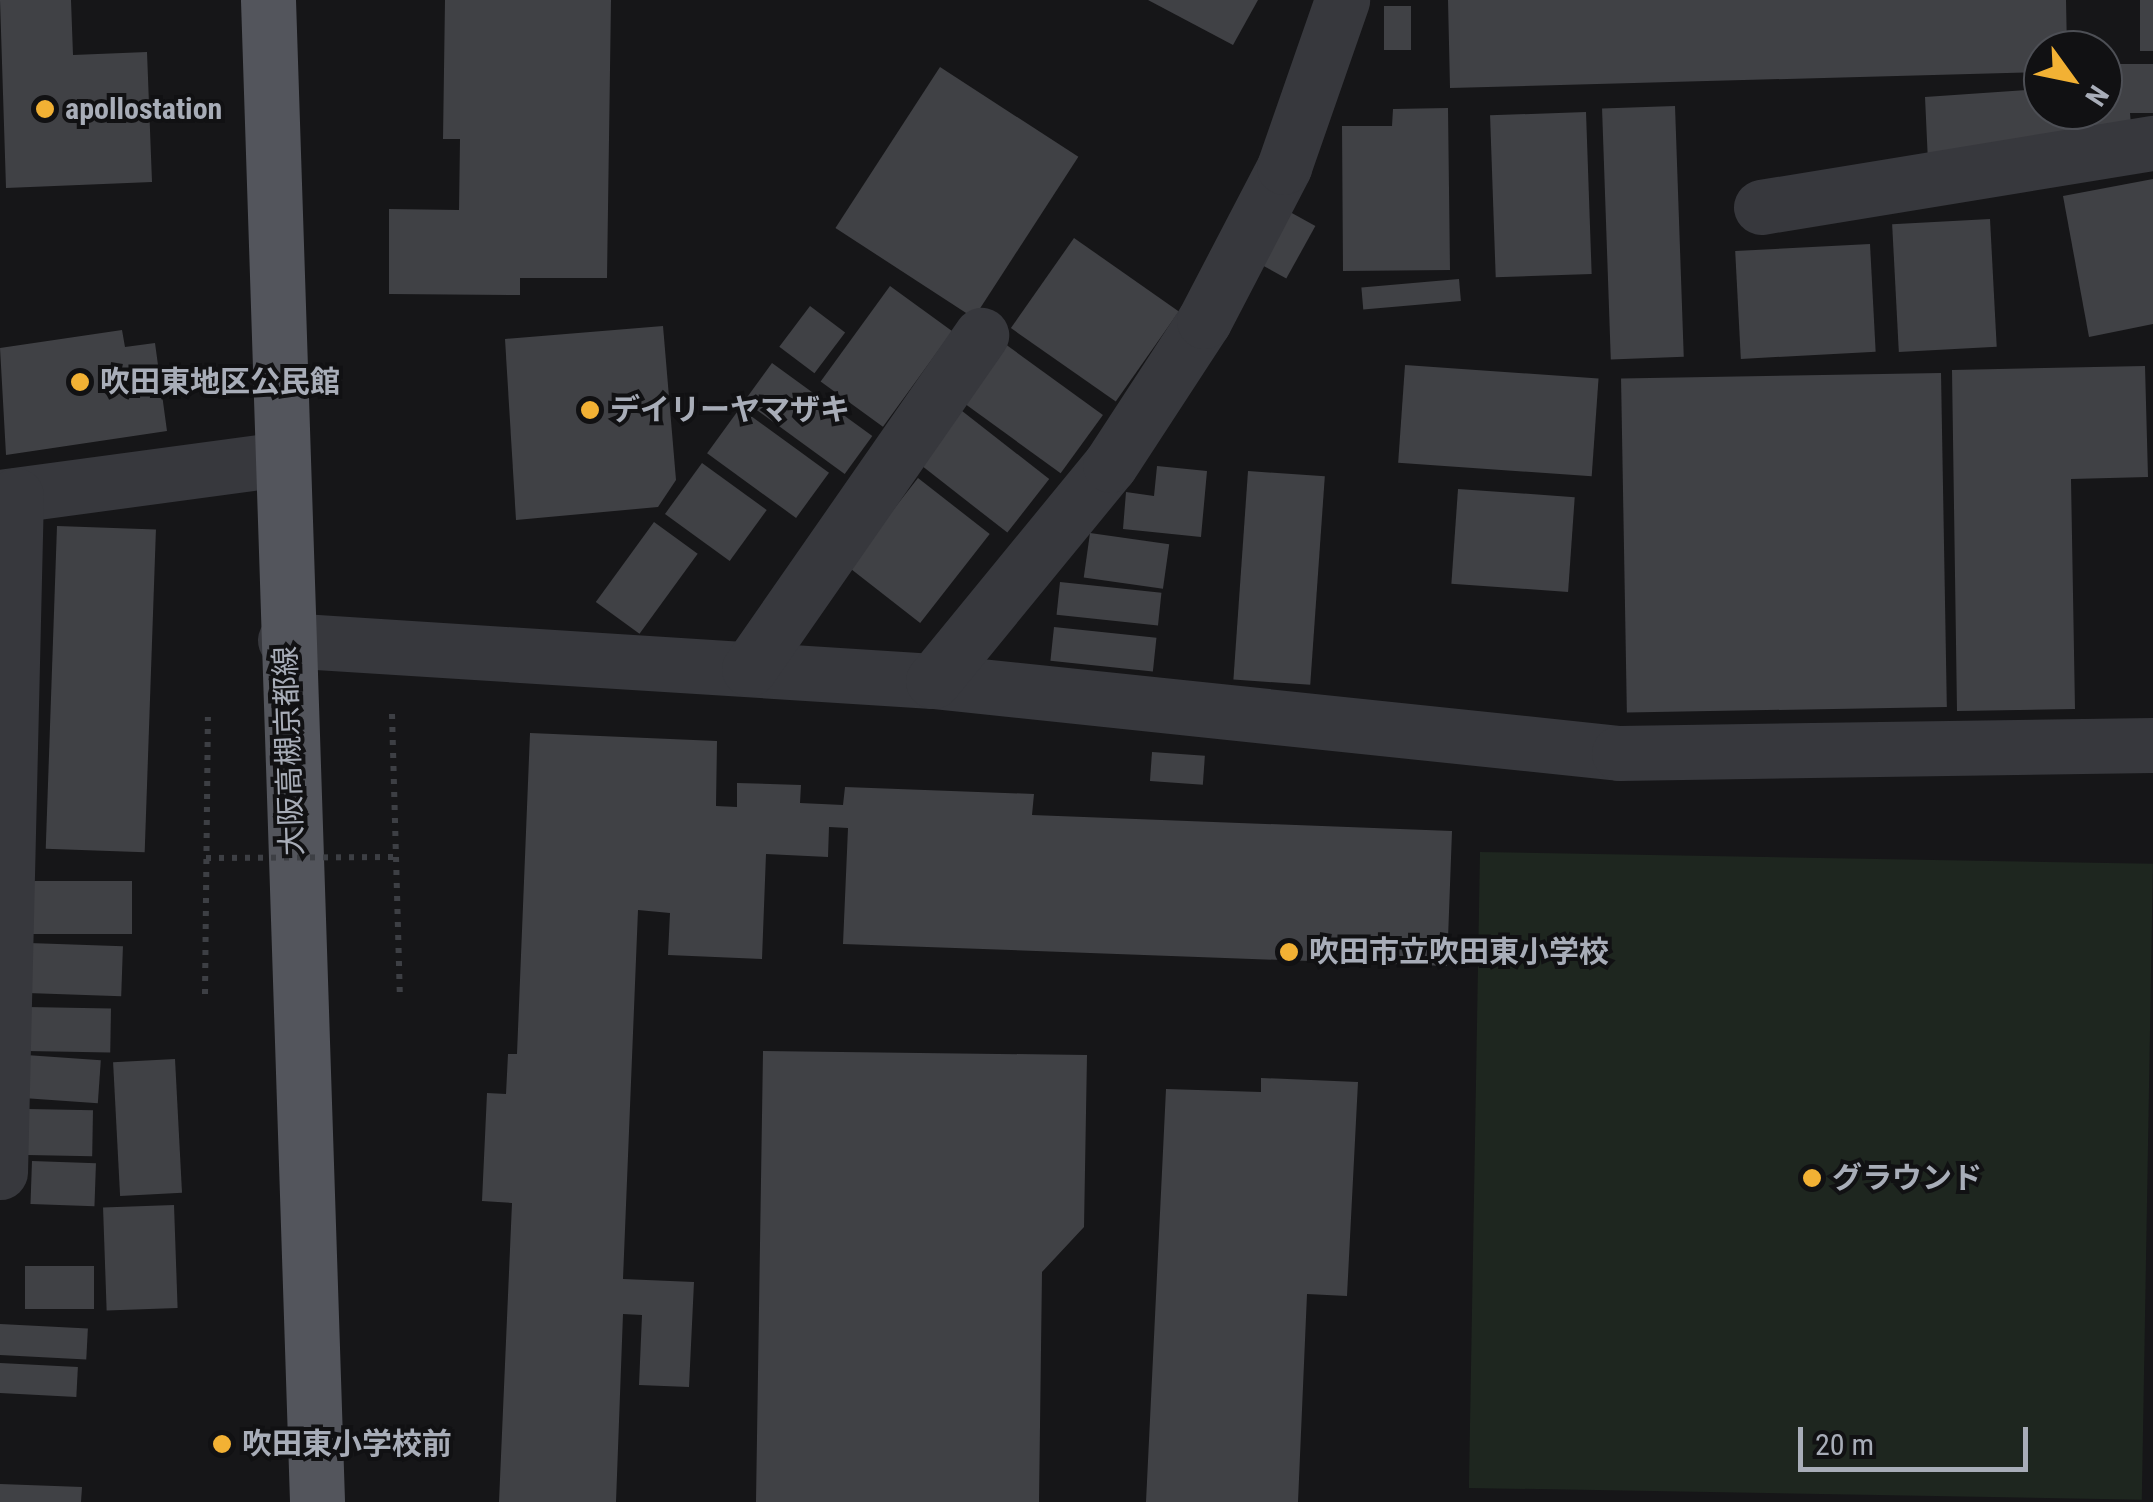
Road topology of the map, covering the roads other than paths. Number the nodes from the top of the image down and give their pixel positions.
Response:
1 (268, 0) edge
2 (1342, 0) edge
3 (2153, 142) edge
4 (1761, 207) dead end
5 (981, 335) dead end
6 (282, 459) junction
7 (8, 496) edge
8 (285, 640) junction
9 (748, 669) junction
10 (933, 681) junction
11 (2153, 745) edge
12 (0, 1172) edge
13 (317, 1502) edge

1 - 6 main road, 大阪高槻京都線
2 - 10 street
3 - 4 street
5 - 9 street
6 - 7 street
6 - 8 main road, 大阪高槻京都線
7 - 12 street
8 - 9 street
8 - 13 main road, 大阪高槻京都線
9 - 10 street
10 - 11 street

